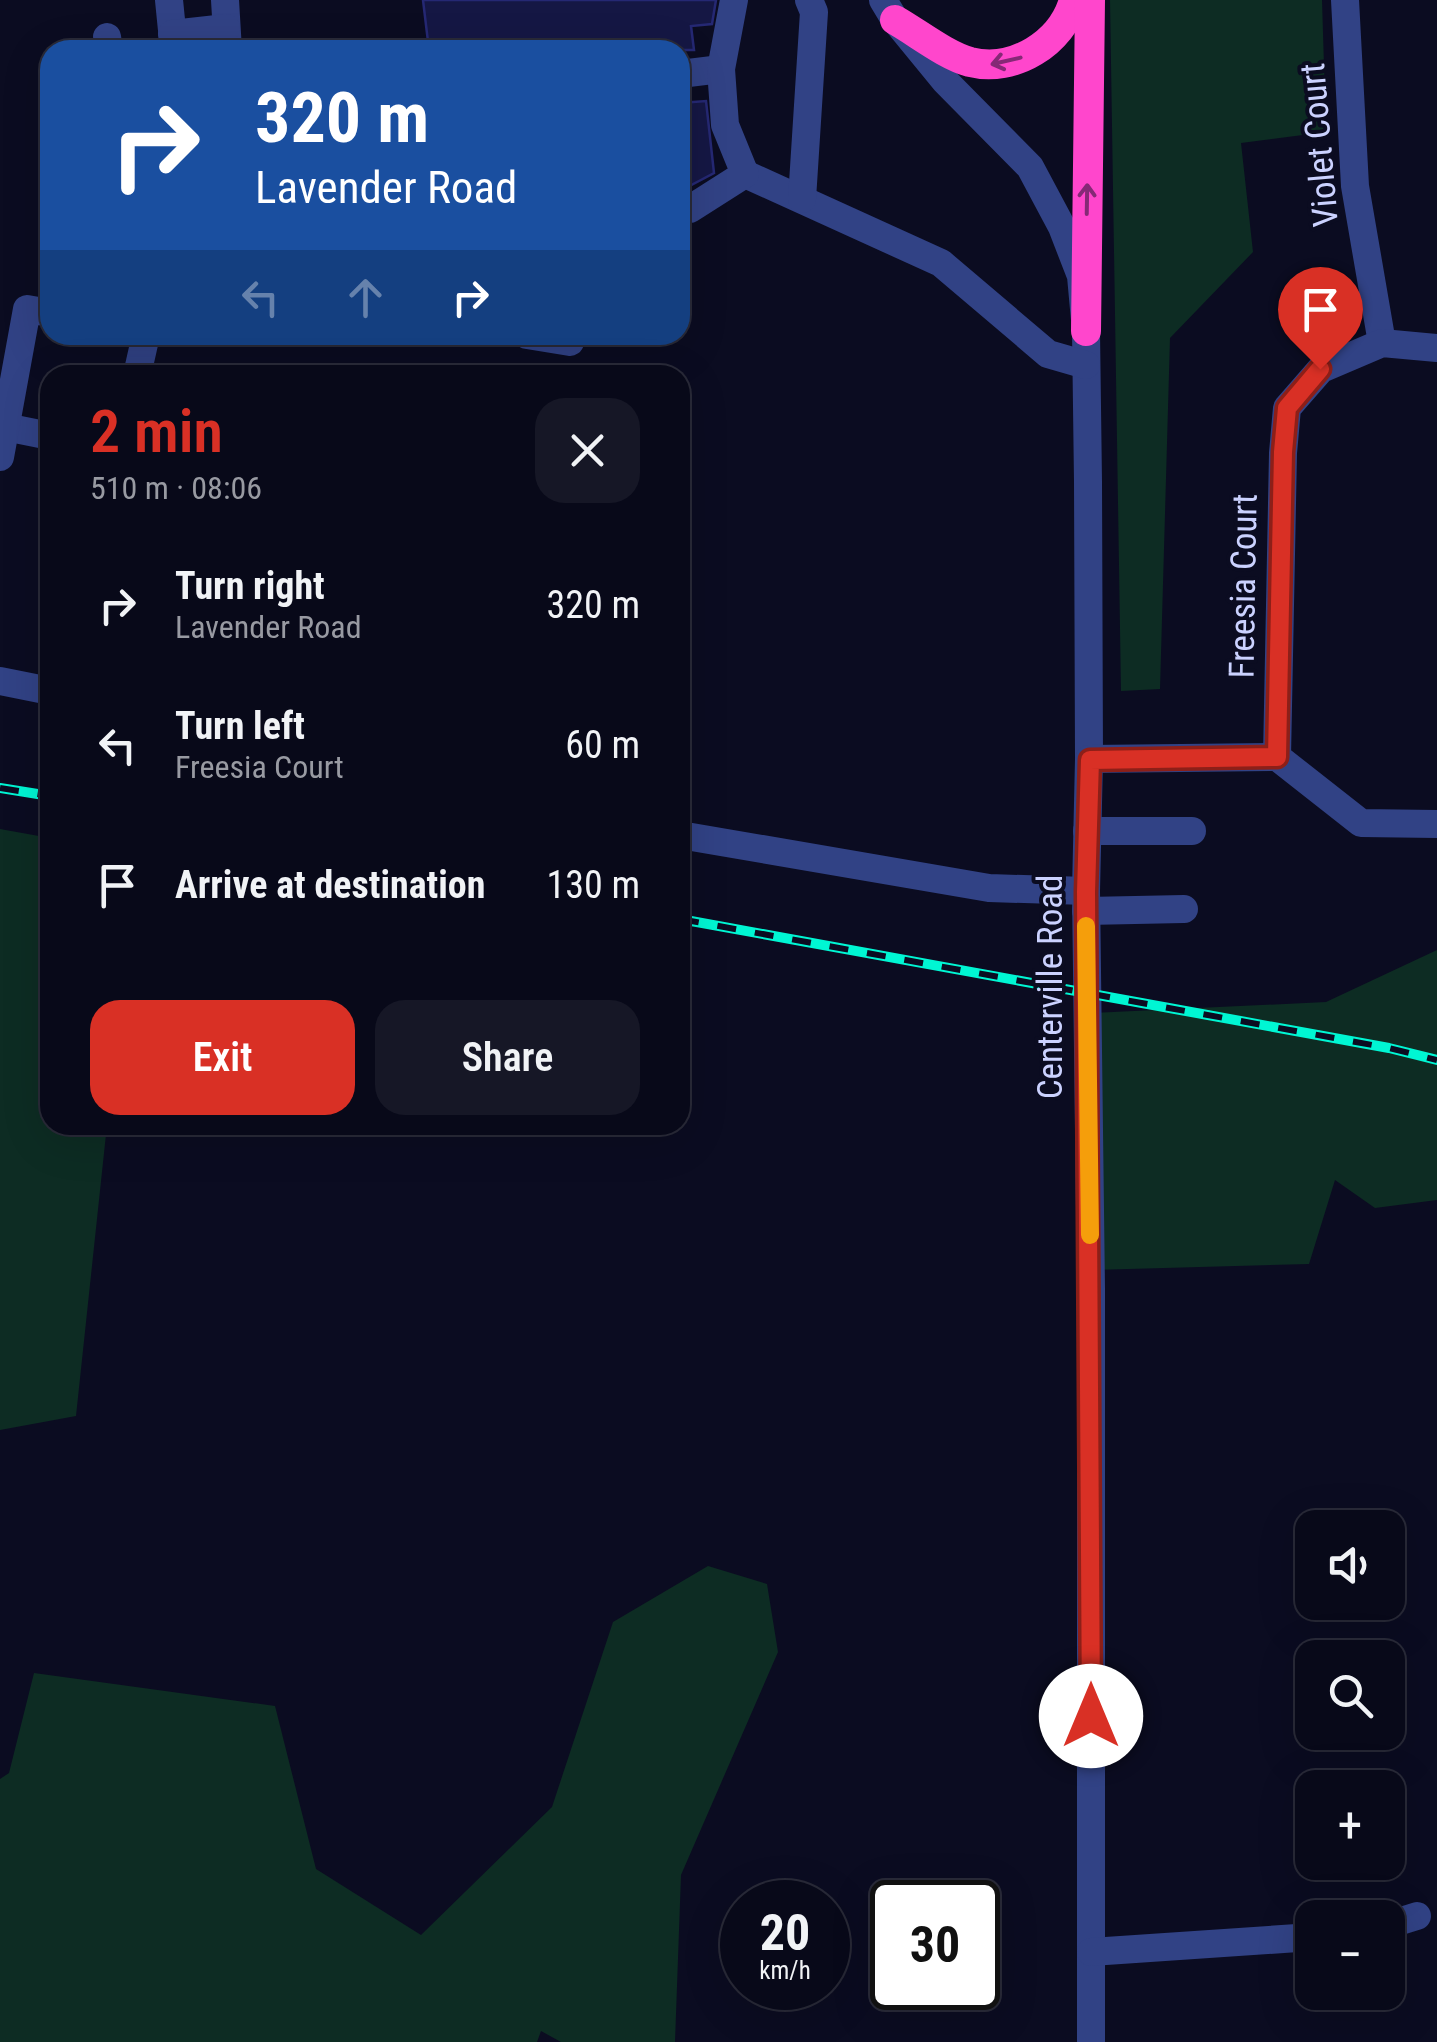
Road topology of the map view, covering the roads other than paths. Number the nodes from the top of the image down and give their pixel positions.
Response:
1 (168, 0) edge
2 (734, 0) edge
3 (809, 0) edge
4 (1074, 0) edge
5 (1090, 0) edge
6 (1346, 0) edge
7 (889, 10) edge
8 (226, 26) edge
9 (173, 40) edge
10 (180, 40) edge
11 (721, 68) junction
12 (690, 73) edge
13 (745, 174) junction
14 (802, 198) junction
15 (690, 208) edge
16 (40, 311) edge
17 (1086, 331) junction
18 (1382, 343) junction
19 (1437, 348) edge
20 (1086, 365) junction
21 (3, 426) edge
22 (40, 434) edge
23 (0, 457) edge
24 (0, 681) edge
25 (40, 689) edge
26 (1277, 757) junction
27 (1090, 760) junction
28 (1437, 824) edge
29 (1192, 830) dead end
30 (1088, 831) junction
31 (690, 836) edge
32 (1086, 901) junction
33 (1184, 909) dead end
34 (1418, 1916) dead end
35 (1405, 1920) edge
36 (1295, 1938) edge
37 (1091, 1952) junction
38 (1090, 2042) edge

1 - 9 street
2 - 11 street
3 - 14 street
4 -> 7 highway
17 -> 5 highway
6 - 18 street, Violet Court
7 - 17 street, Centerville Road
8 - 10 street
11 - 12 street
11 - 13 street
13 - 14 street
13 - 15 street
14 - 20 street
16 - 21 street
17 - 20 street, Centerville Road
18 - 19 street, Freesia Court
18 - 26 street, Freesia Court
20 - 27 street, Centerville Road
21 - 22 street
21 - 23 street
24 - 25 street
26 - 27 street
26 - 28 street
27 - 30 street, Centerville Road
29 - 30 street
30 - 32 street, Centerville Road
31 - 32 street
32 - 33 street
32 - 37 street, Centerville Road
34 - 35 street
36 - 37 street
37 - 38 street, Centerville Road

